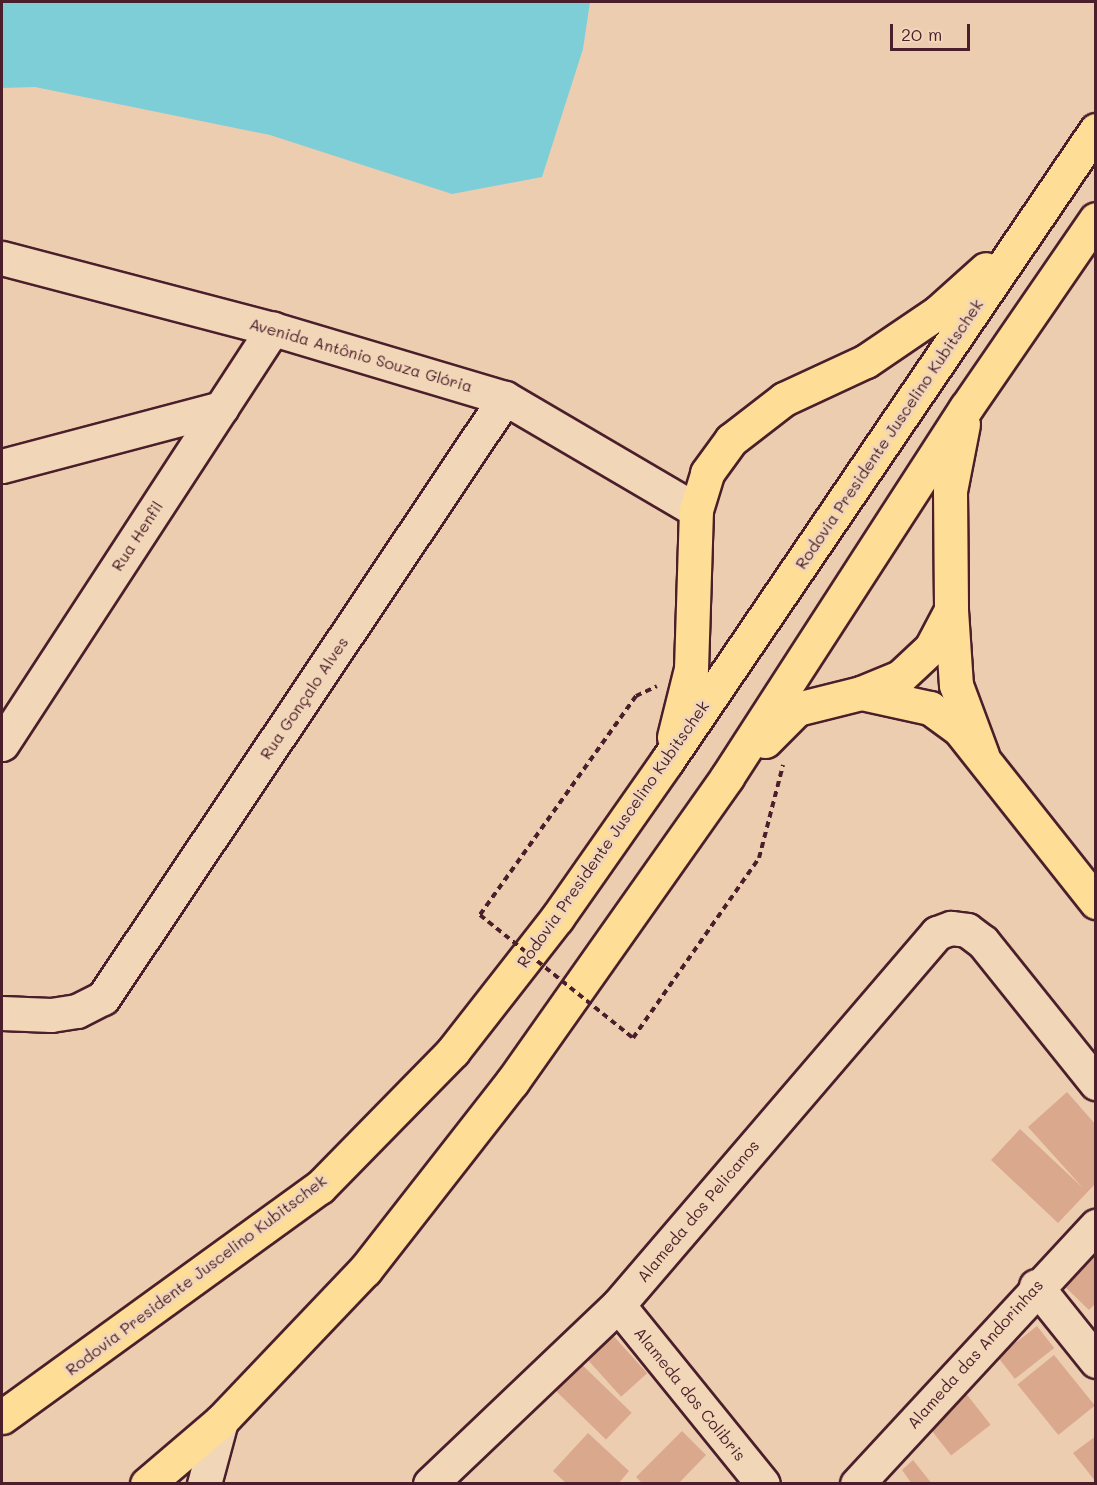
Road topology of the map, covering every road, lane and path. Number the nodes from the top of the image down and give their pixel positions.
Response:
1 (1095, 130) edge
2 (1095, 219) edge
3 (1023, 236) junction
4 (2, 258) edge
5 (273, 328) junction
6 (505, 398) junction
7 (221, 408) junction
8 (966, 408) junction
9 (2, 466) edge
10 (696, 510) junction
11 (951, 610) junction
12 (861, 693) junction
13 (636, 696) dead end
14 (14, 707) edge
15 (2, 744) edge
16 (786, 755) dead end
17 (982, 755) junction
18 (667, 761) junction
19 (727, 777) junction
20 (1095, 902) edge
21 (2, 1013) edge
22 (1095, 1083) edge
23 (1095, 1226) edge
24 (1036, 1286) junction
25 (618, 1305) junction
26 (1095, 1361) edge
27 (2, 1418) edge
28 (221, 1421) junction
29 (147, 1484) edge
30 (204, 1484) edge
31 (430, 1484) edge
32 (763, 1484) edge
33 (857, 1484) edge

1 - 3 highway, Rodovia Presidente Juscelino Kubitschek
2 - 8 highway
3 - 10 highway
3 - 18 highway, Rodovia Presidente Juscelino Kubitschek
4 - 5 street, Avenida Antônio Souza Glória
5 - 6 street, Avenida Antônio Souza Glória
5 - 7 street, Rua Henfil
6 - 10 street, Avenida Antônio Souza Glória
6 - 21 street, Rua Gonçalo Alves
7 - 9 street
7 - 14 street, Rua Henfil
8 - 11 highway
8 - 19 highway
10 - 18 highway
11 - 12 highway
11 - 17 highway
12 - 17 highway
12 - 19 highway
13 - 16 path, bridge
14 - 15 street, Rua Henfil
17 - 20 highway
18 - 27 highway, Rodovia Presidente Juscelino Kubitschek
19 - 28 highway
22 - 25 street, Alameda dos Pelicanos
23 - 24 street, Alameda das Andorinhas
24 - 26 street
24 - 33 street, Alameda das Andorinhas
25 - 31 street, Alameda dos Pelicanos
25 - 32 street, Alameda dos Colibris
28 - 29 highway
28 - 30 street

